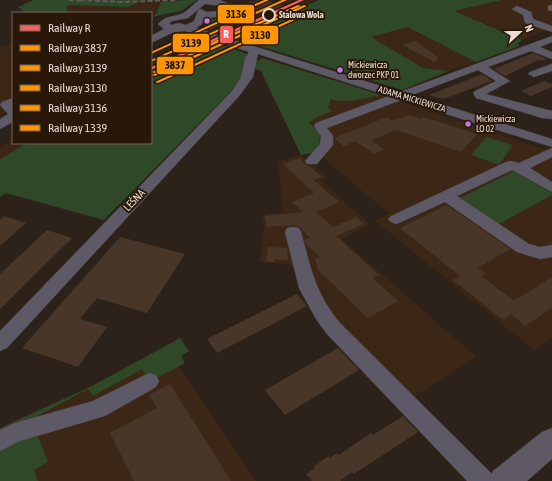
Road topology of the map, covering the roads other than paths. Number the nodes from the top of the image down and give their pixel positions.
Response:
1 (207, 1) edge
2 (517, 9) dead end
3 (195, 18) junction
4 (158, 24) edge
5 (184, 28) junction
6 (552, 29) edge
7 (152, 33) edge
8 (204, 33) junction
9 (152, 38) edge
10 (552, 39) edge
11 (531, 47) junction
12 (255, 50) junction
13 (552, 56) edge
14 (480, 67) junction
15 (552, 67) edge
16 (534, 74) dead end
17 (399, 95) junction
18 (12, 103) edge
19 (12, 111) edge
20 (552, 115) edge
21 (12, 117) edge
22 (0, 125) edge
23 (552, 143) edge
24 (552, 152) edge
25 (312, 162) dead end
26 (520, 168) junction
27 (552, 188) edge
28 (446, 196) junction
29 (396, 219) dead end
30 (293, 232) dead end
31 (552, 251) edge
32 (0, 343) edge
33 (149, 381) dead end
34 (0, 441) edge
35 (552, 441) edge
36 (483, 481) edge
37 (504, 481) edge

1 - 3 street
1 - 3 street
1 - 3 street
2 - 6 street
3 - 4 street
3 - 4 street
3 - 5 street
3 - 8 street, ADAMA MICKIEWICZA
4 - 5 street
4 - 7 street
4 - 9 street
5 - 8 street, ADAMA MICKIEWICZA
8 - 12 street, ADAMA MICKIEWICZA
10 - 11 street
11 - 13 street
11 - 14 street
12 - 17 street, ADAMA MICKIEWICZA
12 - 32 street, LEŚNA
14 - 17 street
14 - 20 street
15 - 16 street
17 - 23 street, ADAMA MICKIEWICZA
17 - 25 street
18 - 19 street
21 - 22 street
24 - 26 street
26 - 27 street
26 - 28 street
28 - 29 street
28 - 31 street
30 - 36 street
33 - 34 street
35 - 37 main road

